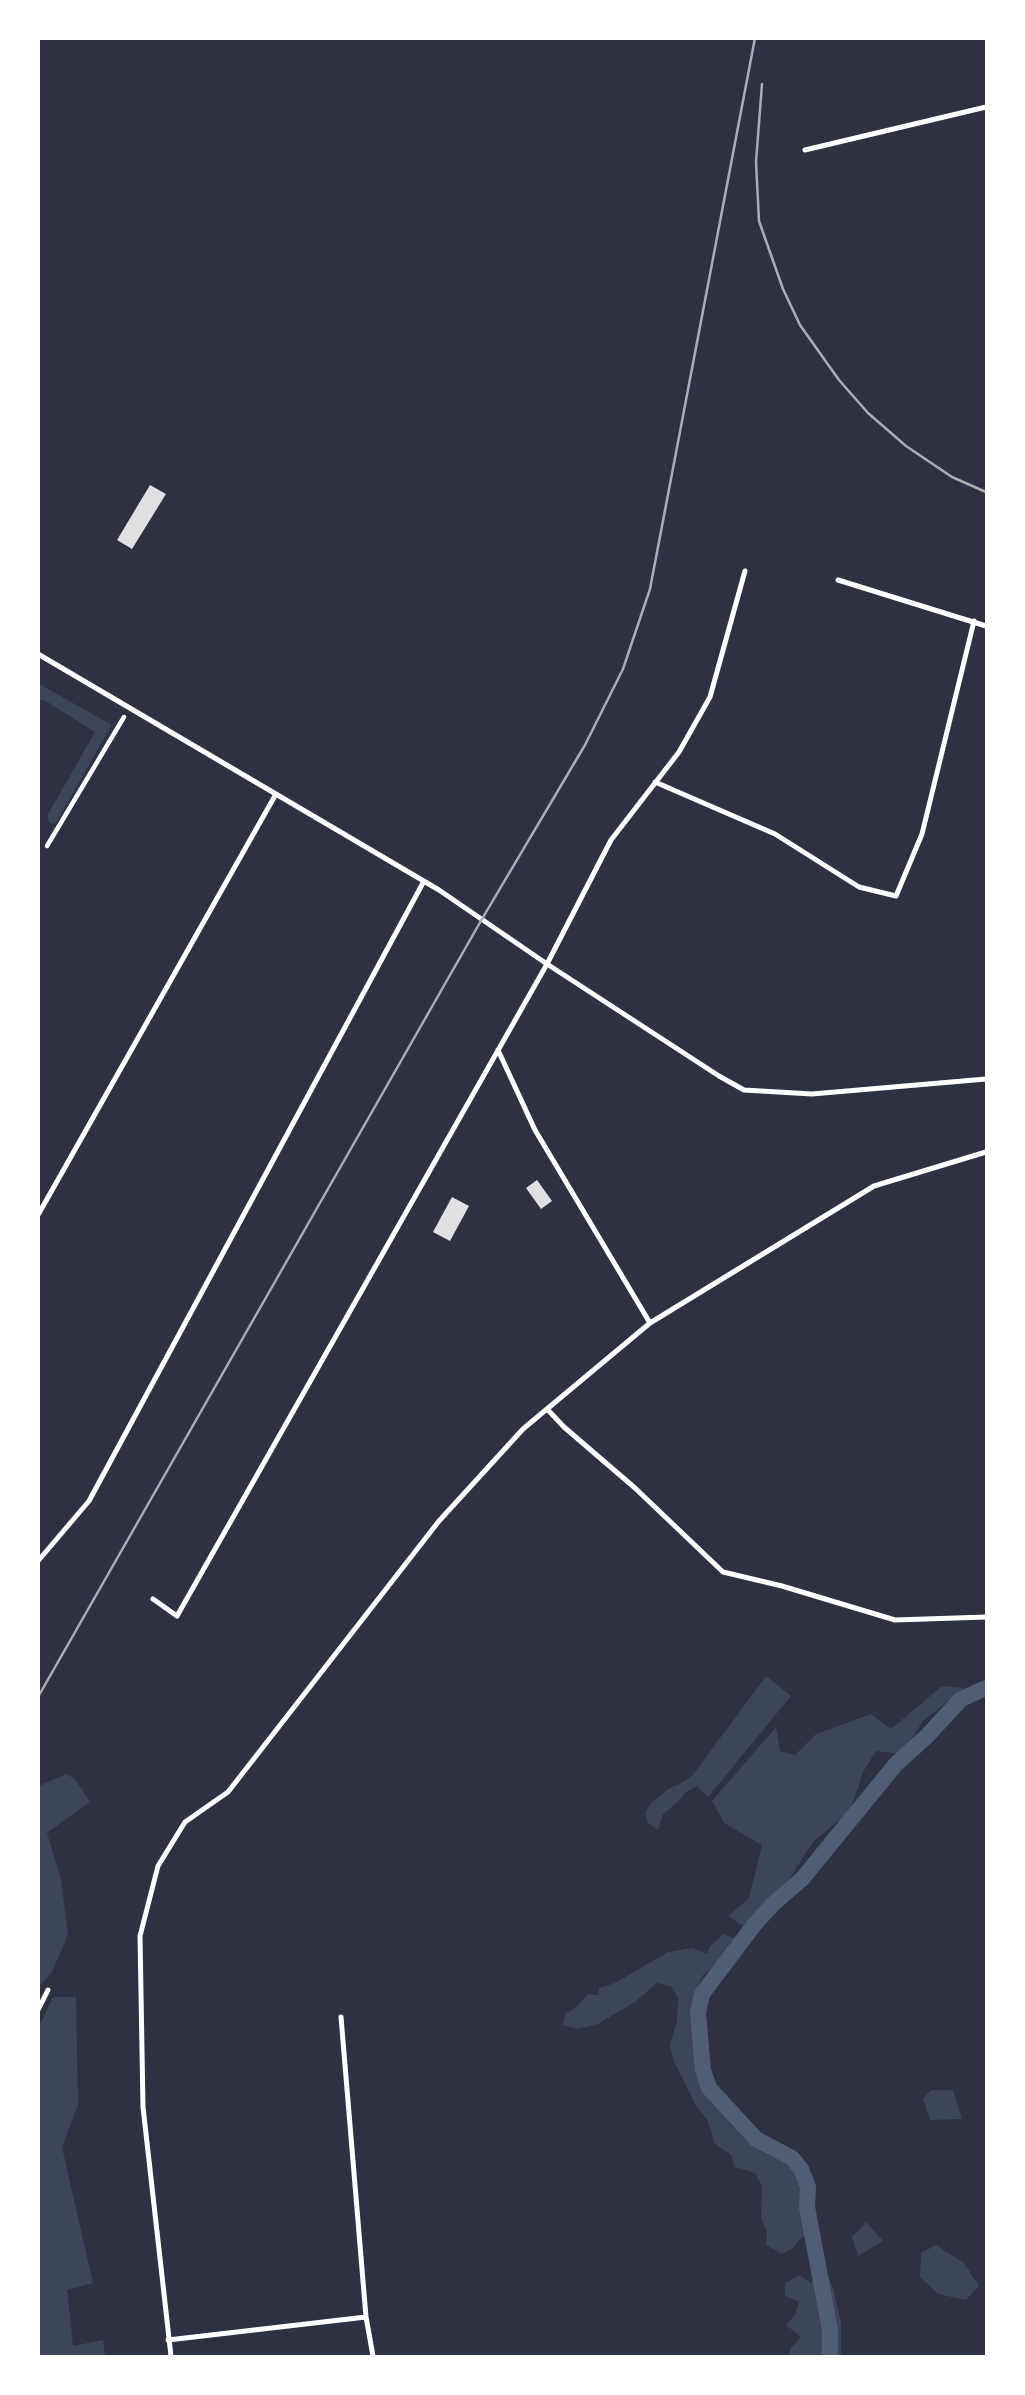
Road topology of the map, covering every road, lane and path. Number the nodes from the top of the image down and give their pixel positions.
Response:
1 (986, 107) edge
2 (805, 150) dead end
3 (745, 571) dead end
4 (838, 580) dead end
5 (974, 621) junction
6 (986, 626) edge
7 (38, 654) edge
8 (124, 717) dead end
9 (655, 782) junction
10 (276, 794) junction
11 (47, 846) dead end
12 (424, 881) junction
13 (547, 964) junction
14 (498, 1050) junction
15 (986, 1079) edge
16 (986, 1152) edge
17 (38, 1215) edge
18 (650, 1323) junction
19 (548, 1410) junction
20 (38, 1561) edge
21 (153, 1599) dead end
22 (986, 1617) edge
23 (48, 1990) dead end
24 (38, 2010) edge
25 (341, 2017) dead end
26 (366, 2317) junction
27 (168, 2340) junction
28 (171, 2357) edge
29 (373, 2357) edge

1 - 2 street
3 - 9 street
4 - 5 street
5 - 6 street
5 - 9 street
7 - 10 street
8 - 11 street
9 - 13 street
10 - 12 street
10 - 17 street
12 - 13 street
12 - 20 street
13 - 14 street
13 - 15 street
14 - 18 street
14 - 21 street
16 - 18 street
18 - 19 street
19 - 22 street
19 - 27 street
23 - 24 street
25 - 26 street
26 - 27 street
26 - 29 street
27 - 28 street

